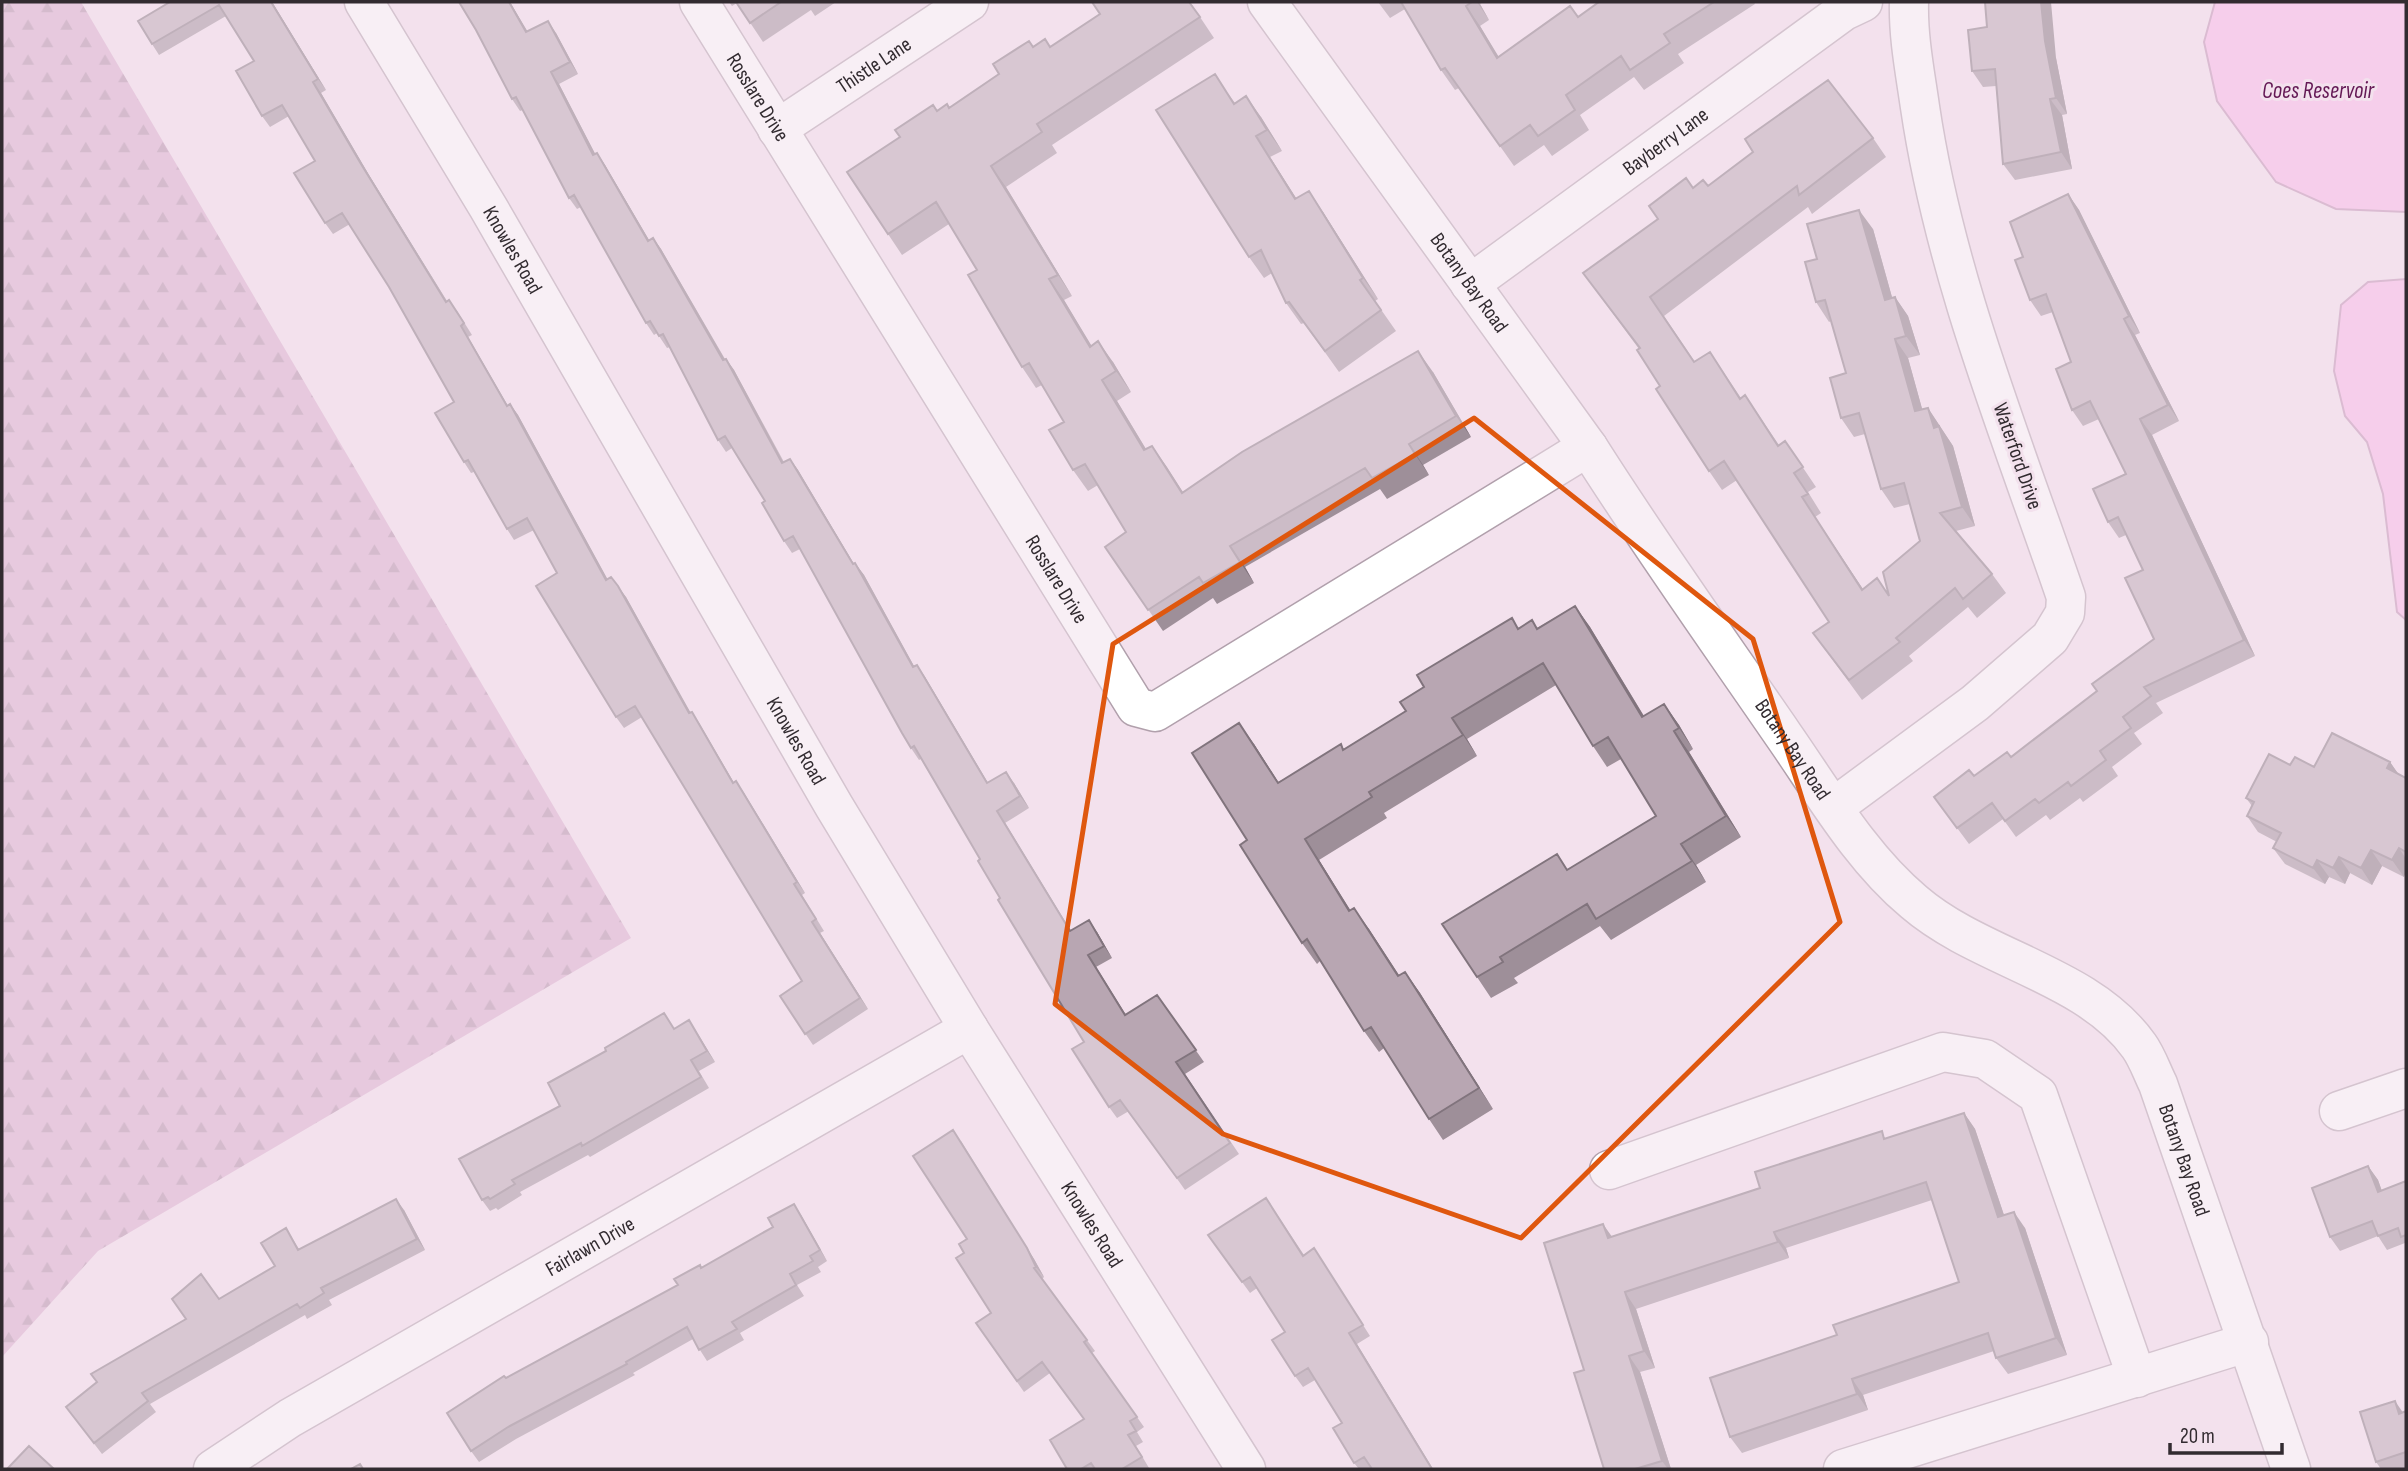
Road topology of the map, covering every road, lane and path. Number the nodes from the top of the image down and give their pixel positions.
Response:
1 (364, 2) edge
2 (699, 2) edge
3 (969, 2) edge
4 (1267, 2) edge
5 (1863, 2) edge
6 (1909, 2) edge
7 (777, 129) junction
8 (1470, 284) junction
9 (1588, 447) junction
10 (1834, 807) junction
11 (969, 1029) junction
12 (2406, 1088) edge
13 (2339, 1111) dead end
14 (1609, 1170) dead end
15 (2249, 1342) junction
16 (2137, 1378) junction
17 (213, 1469) edge
18 (1246, 1469) edge
19 (1843, 1469) edge
20 (2291, 1469) edge

1 - 11 street, Knowles Road
2 - 7 street, Rosslare Drive
3 - 7 street, Thistle Lane
4 - 8 street, Botany Bay Road
5 - 8 street, Bayberry Lane
6 - 10 street, Waterford Drive
7 - 9 street, Rosslare Drive
8 - 9 street, Botany Bay Road
9 - 10 street, Botany Bay Road
10 - 15 street, Botany Bay Road
11 - 17 street, Fairlawn Drive
11 - 18 street, Knowles Road
12 - 13 street
14 - 16 street
15 - 16 street
15 - 20 street, Botany Bay Road
16 - 19 street

